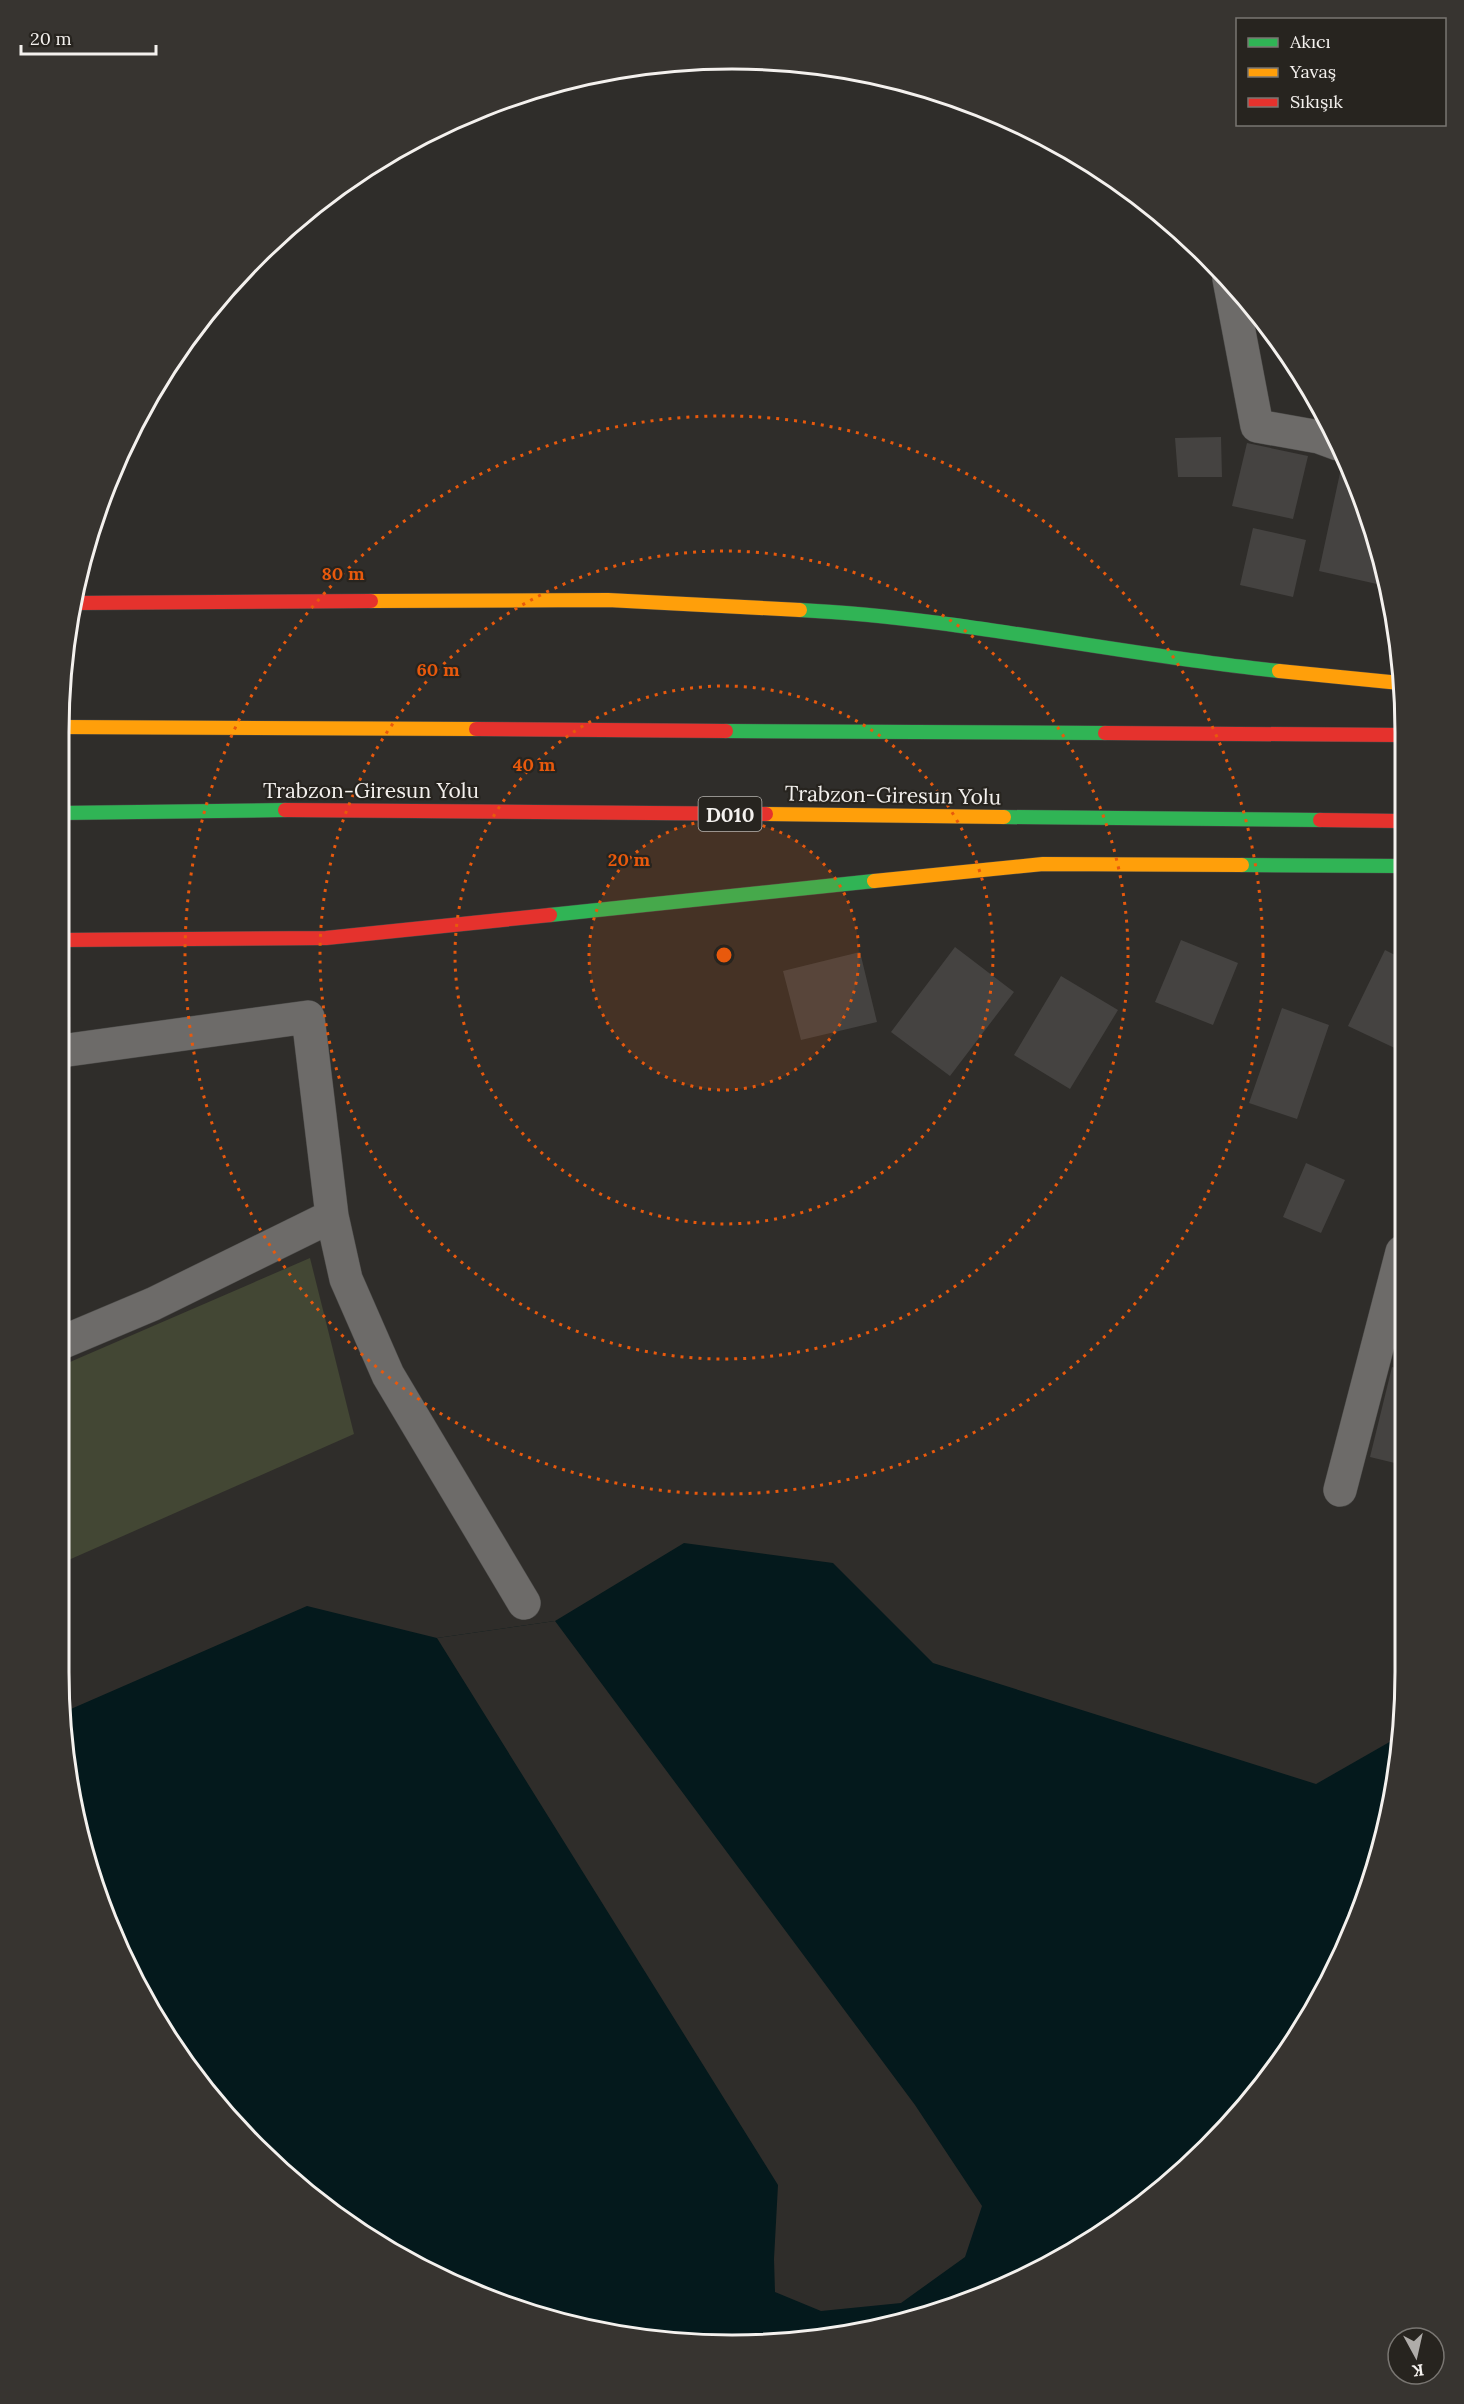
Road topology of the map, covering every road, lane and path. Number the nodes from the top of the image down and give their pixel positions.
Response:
1 (1233, 298) edge
2 (1328, 440) edge
3 (82, 603) edge
4 (1393, 682) edge
5 (69, 727) edge
6 (1395, 735) edge
7 (69, 813) edge
8 (1395, 821) edge
9 (1395, 866) edge
10 (69, 940) edge
11 (69, 1050) edge
12 (332, 1216) junction
13 (1395, 1279) edge
14 (69, 1339) edge
15 (1340, 1490) dead end
16 (524, 1603) dead end

1 - 2 street
3 - 4 highway
5 - 6 highway
7 - 8 highway, Trabzon-Giresun Yolu / D010
9 - 10 highway
11 - 12 street
12 - 14 street
12 - 16 street
13 - 15 street

